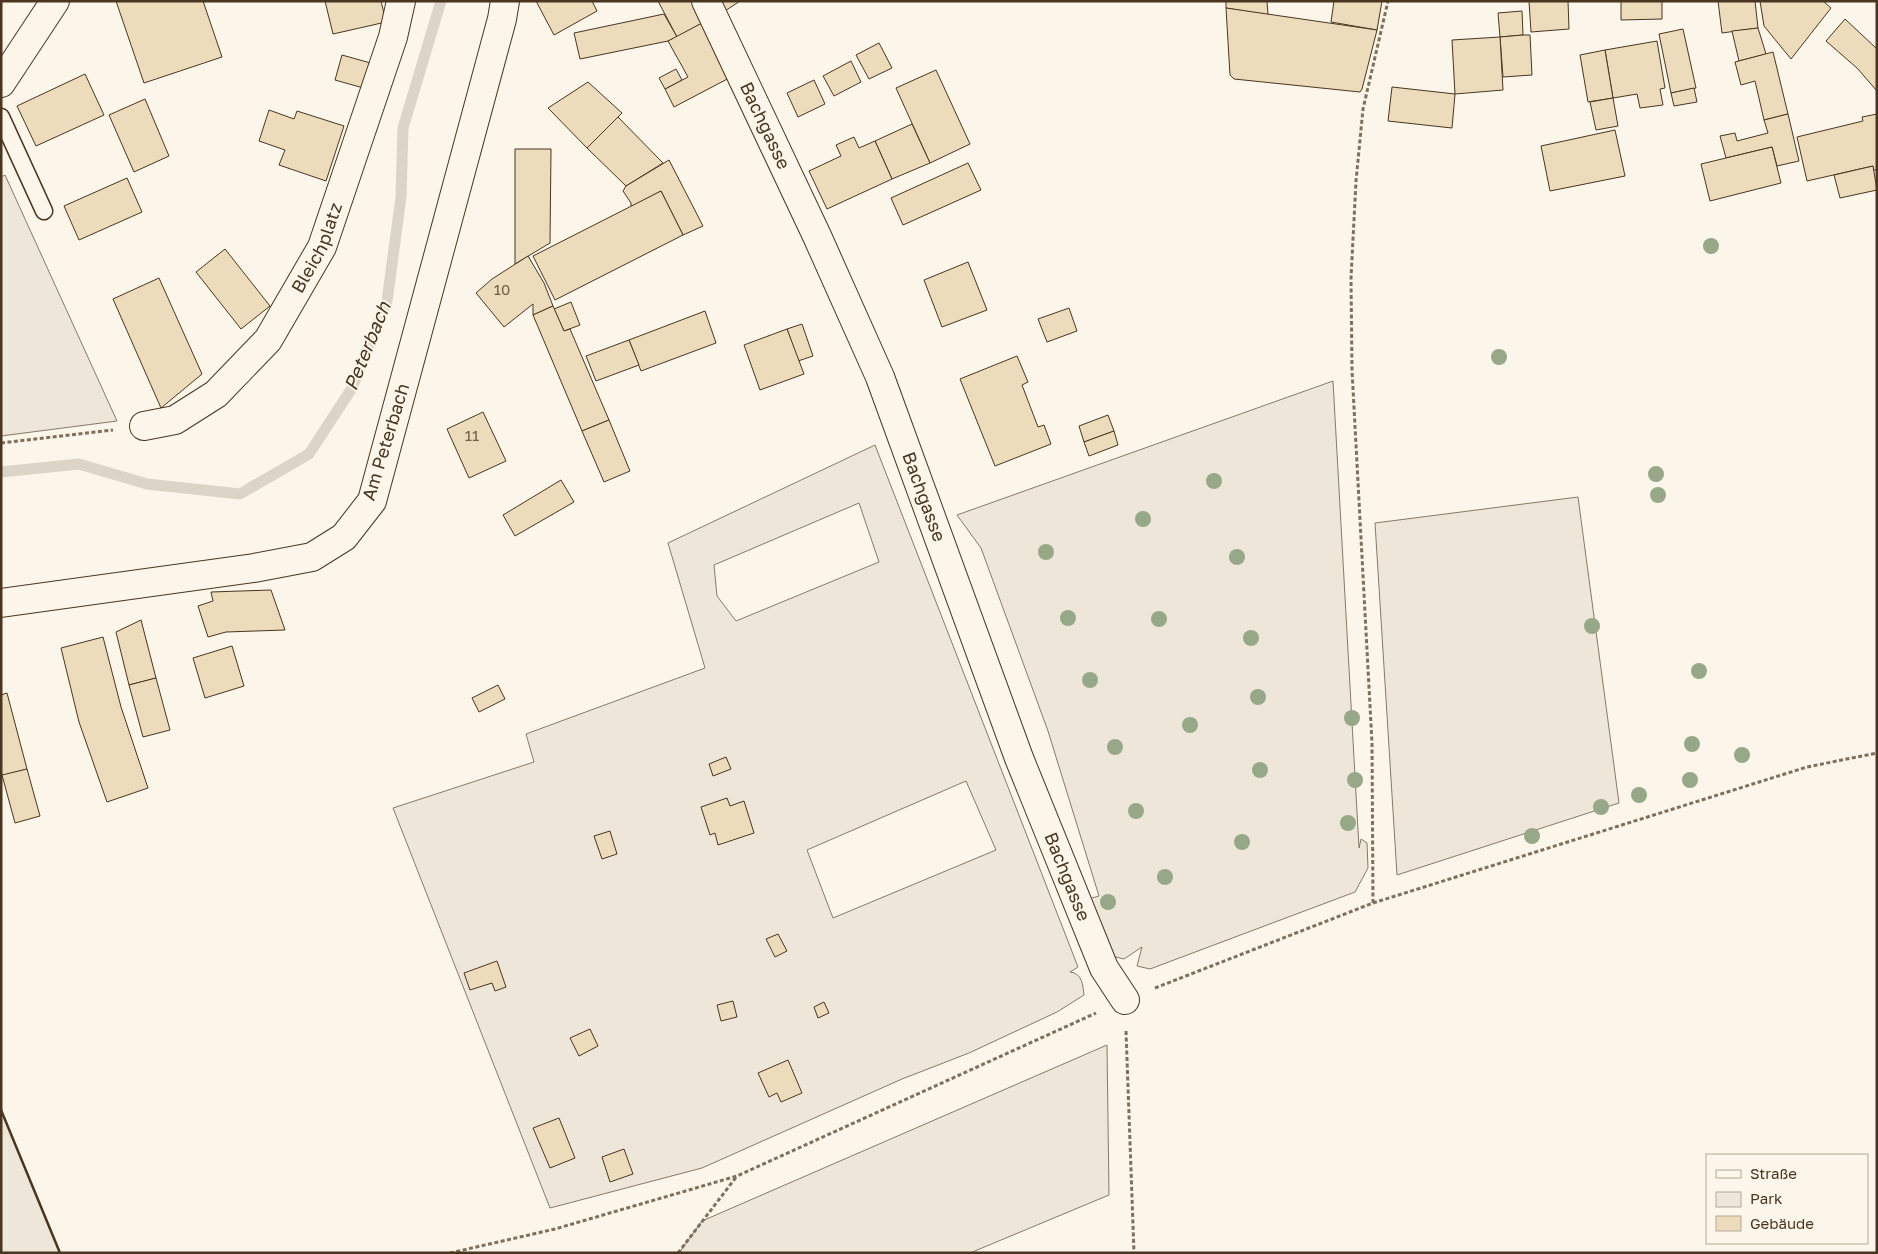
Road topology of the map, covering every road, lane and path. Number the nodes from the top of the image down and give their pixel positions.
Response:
1 (55, 1) edge
2 (401, 1) edge
3 (505, 1) edge
4 (706, 1) edge
5 (1388, 1) edge
6 (12, 48) edge
7 (1, 82) edge
8 (1, 117) edge
9 (44, 211) dead end
10 (144, 426) joint
11 (1, 443) edge
12 (1, 603) edge
13 (1877, 752) edge
14 (1373, 903) junction
15 (1125, 1000) junction
16 (738, 1176) junction
17 (450, 1253) edge
18 (678, 1253) edge
19 (1134, 1253) edge

1 - 6 street
2 - 10 street, Bleichplatz
3 - 12 street, Am Peterbach
4 - 15 street, Bachgasse
5 - 14 path
6 - 7 street
8 - 9 lane
10 - 11 path
13 - 14 path
14 - 15 path
15 - 16 path
15 - 19 path
16 - 17 path
16 - 18 path

